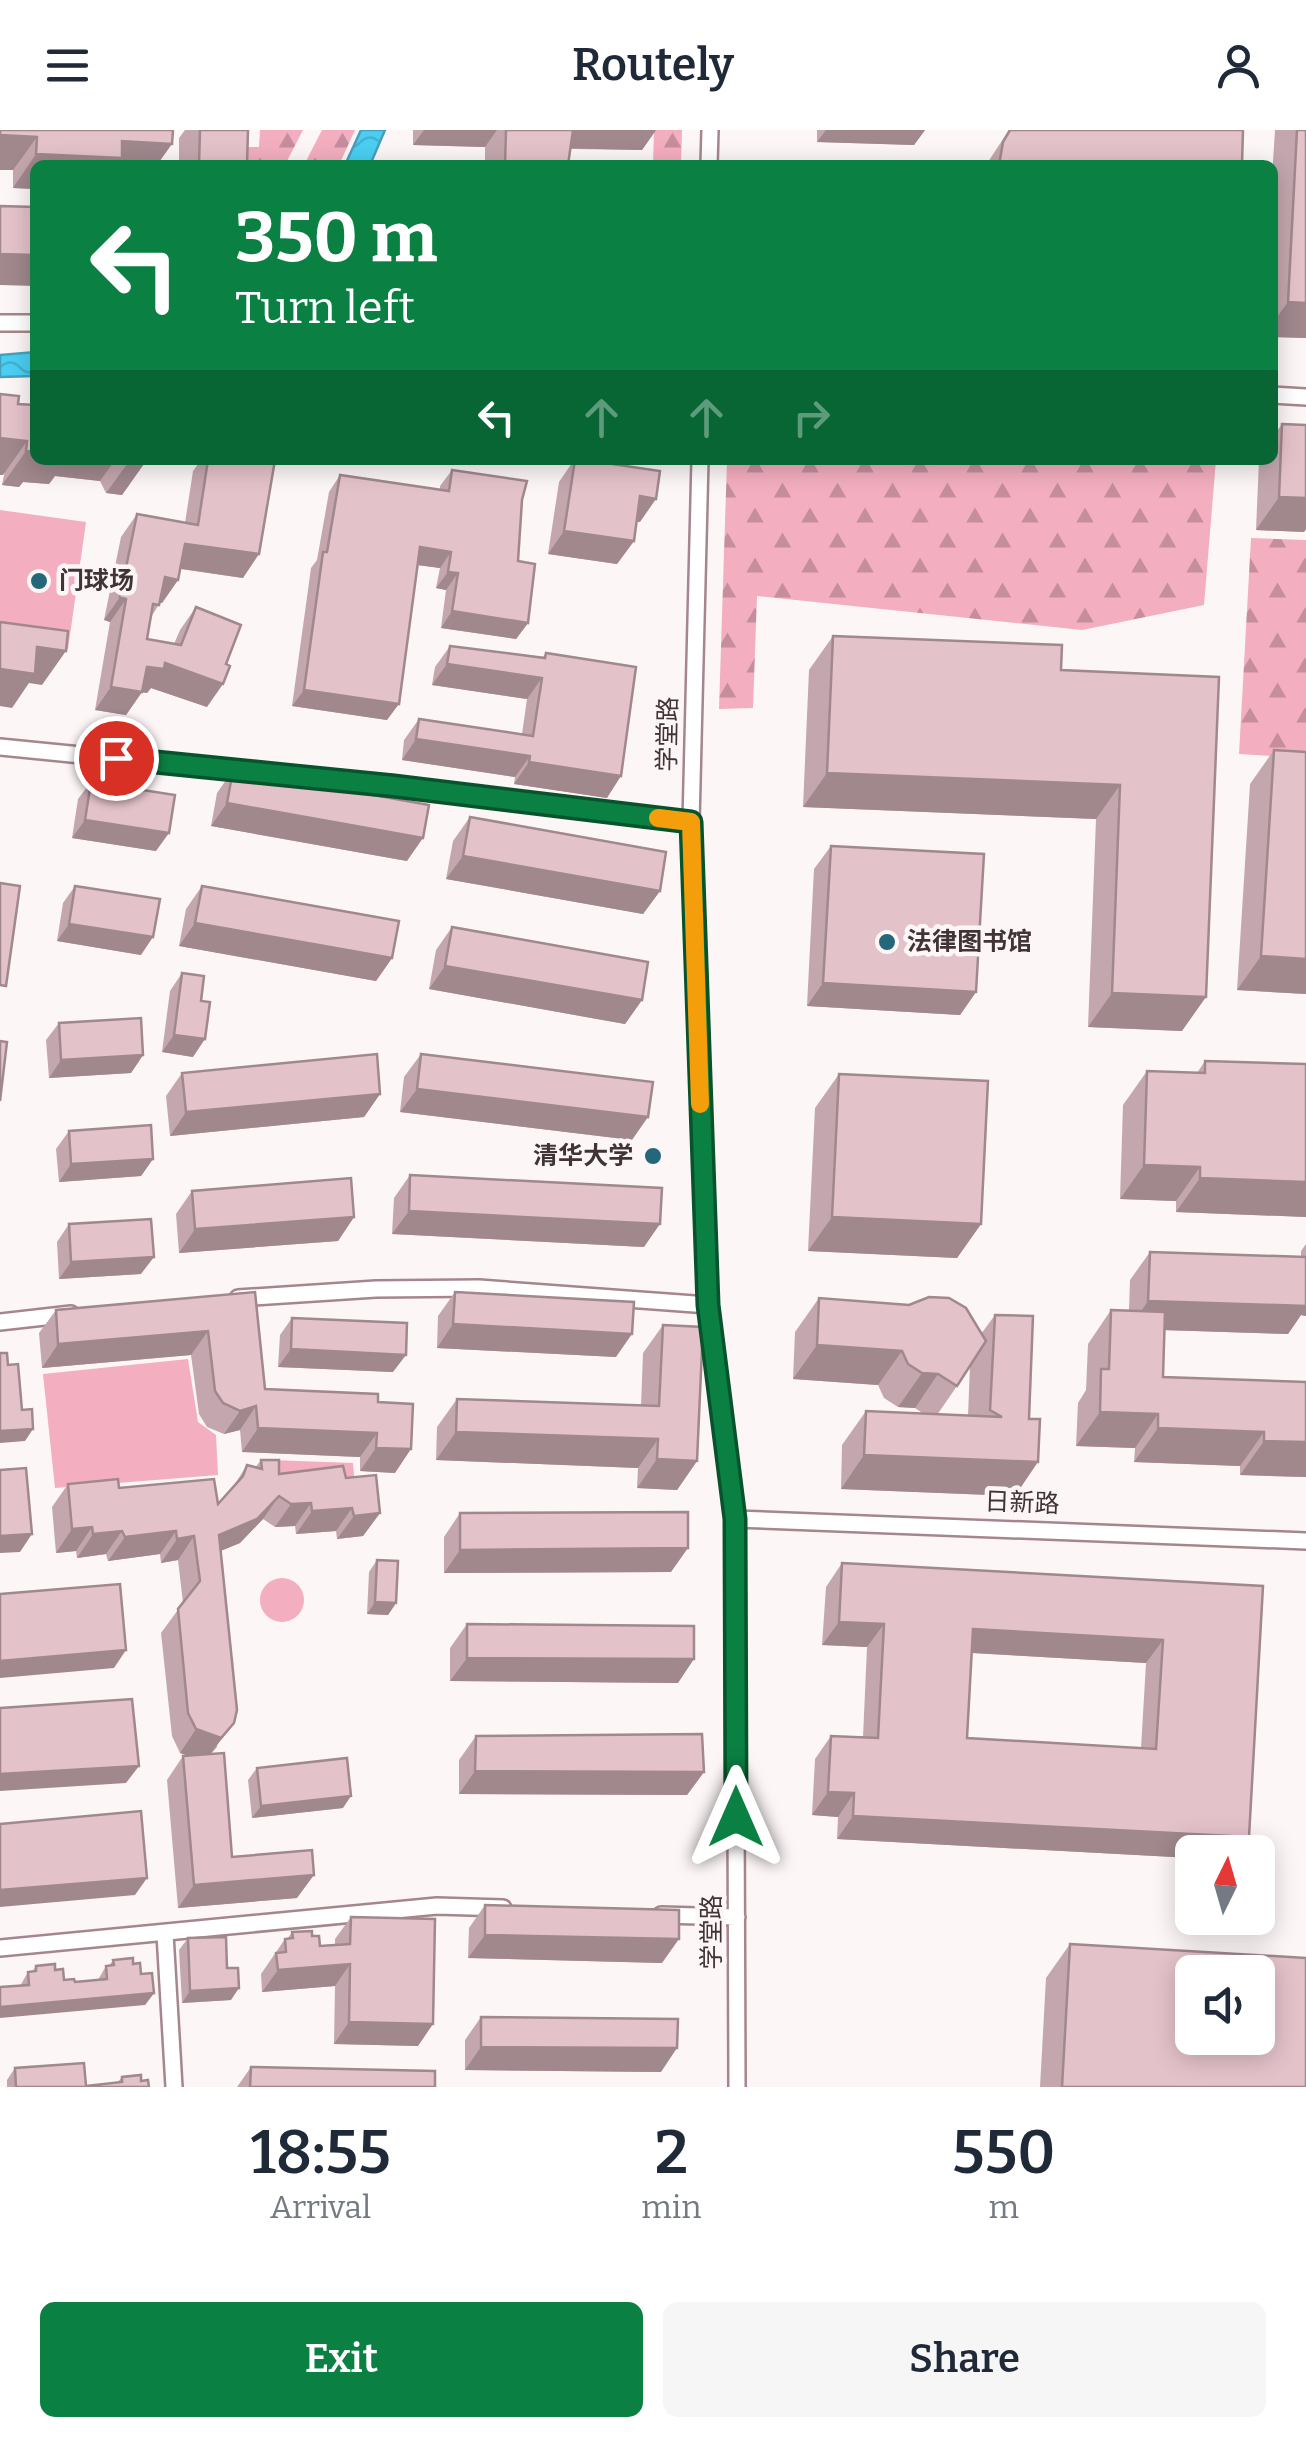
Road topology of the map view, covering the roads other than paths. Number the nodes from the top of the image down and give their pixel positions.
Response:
1 (710, 130) edge
2 (708, 160) edge
3 (0, 323) edge
4 (30, 323) edge
5 (1278, 396) edge
6 (1306, 397) edge
7 (700, 465) edge
8 (0, 746) edge
9 (691, 822) junction
10 (212, 1300) edge
11 (708, 1305) junction
12 (82, 1312) edge
13 (0, 1322) edge
14 (735, 1519) junction
15 (1306, 1541) edge
16 (514, 1909) edge
17 (648, 1914) edge
18 (737, 1917) junction
19 (165, 1934) junction
20 (0, 1948) edge
21 (174, 2087) edge
22 (737, 2087) edge

1 - 2 street
3 - 4 street
5 - 6 street
7 - 9 street, 学堂路
8 - 9 street
9 - 11 street, 学堂路
10 - 11 street
11 - 14 street, 学堂路
12 - 13 street
14 - 15 street, 日新路
14 - 18 street, 学堂路
16 - 19 street
17 - 18 street
18 - 22 street, 学堂路
19 - 20 street
19 - 21 street

